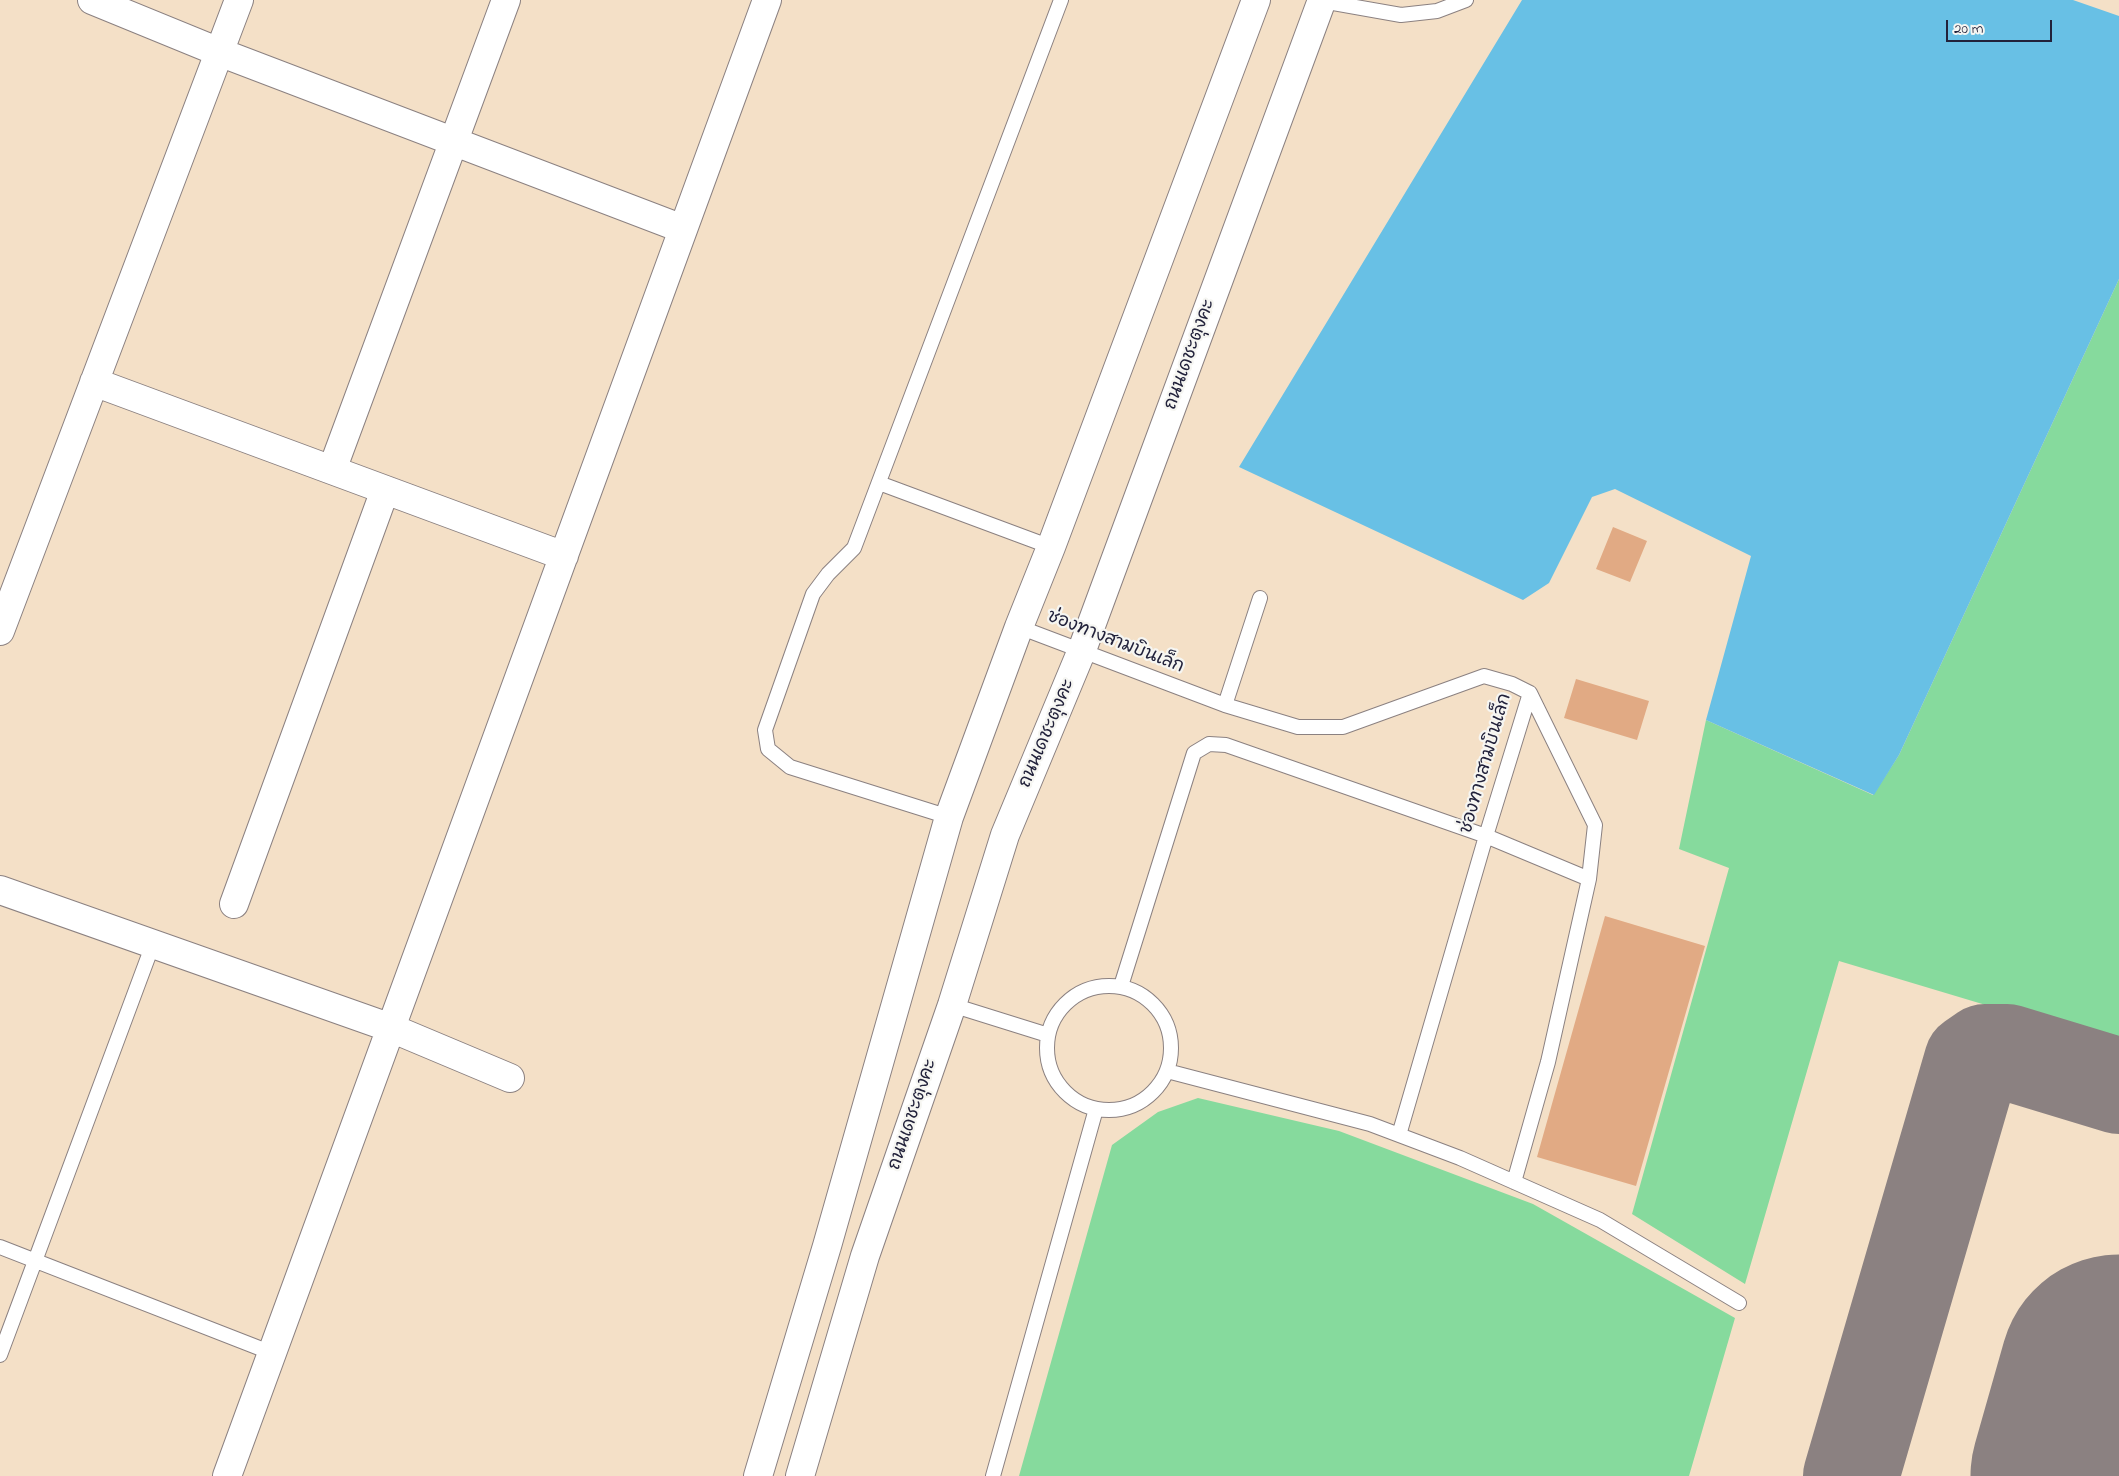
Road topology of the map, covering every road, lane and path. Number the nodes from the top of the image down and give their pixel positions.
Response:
1 (92, 0) edge
2 (239, 0) edge
3 (506, 0) edge
4 (767, 0) edge
5 (1060, 0) edge
6 (1256, 0) edge
7 (1322, 0) edge
8 (1466, 0) edge
9 (219, 52) junction
10 (454, 142) junction
11 (683, 229) junction
12 (94, 382) junction
13 (332, 470) junction
14 (879, 483) junction
15 (385, 490) junction
16 (1051, 547) junction
17 (564, 556) junction
18 (1260, 598) dead end
19 (1018, 627) junction
20 (0, 631) edge
21 (1082, 650) junction
22 (1530, 693) junction
23 (1225, 705) junction
24 (949, 817) junction
25 (1486, 836) junction
26 (1590, 879) junction
27 (0, 890) edge
28 (234, 904) dead end
29 (154, 944) junction
30 (1121, 986) junction
31 (952, 1005) junction
32 (391, 1028) junction
33 (1048, 1035) junction
34 (1167, 1071) junction
35 (510, 1078) dead end
36 (1096, 1109) junction
37 (1399, 1134) junction
38 (1514, 1182) junction
39 (0, 1247) edge
40 (35, 1260) junction
41 (1739, 1303) dead end
42 (272, 1353) junction
43 (0, 1355) edge
44 (227, 1476) edge
45 (758, 1476) edge
46 (800, 1476) edge
47 (993, 1476) edge

1 - 9 street
2 - 9 street
3 - 10 street
4 - 11 street
5 - 14 lane
6 - 16 street
7 - 8 lane
7 - 21 street, ถนนเดชะตุงคะ
9 - 10 street
9 - 12 street
10 - 11 street
10 - 13 street
11 - 17 street
12 - 13 street
12 - 20 street
13 - 15 street
14 - 16 lane
14 - 24 lane
15 - 17 street
15 - 28 street
16 - 19 street
17 - 32 street
18 - 23 lane
19 - 21 lane, ช่องทางสามบินเล็ก
19 - 24 street
21 - 23 lane, ช่องทางสามบินเล็ก
21 - 31 street, ถนนเดชะตุงคะ
22 - 23 lane, ช่องทางสามบินเล็ก
22 - 25 lane, ช่องทางสามบินเล็ก
22 - 26 lane
24 - 45 street
25 - 26 lane
25 - 30 lane
25 - 37 lane, ช่องทางสามบินเล็ก
26 - 38 lane
27 - 29 street
29 - 32 street
29 - 40 lane
30 - 33 lane
30 - 34 lane
31 - 33 lane
31 - 46 street, ถนนเดชะตุงคะ
32 - 35 street
32 - 42 street
33 - 36 lane
34 - 36 lane
34 - 37 lane
36 - 47 lane
37 - 38 lane
38 - 41 lane
39 - 40 lane
40 - 42 lane
40 - 43 lane
42 - 44 street

